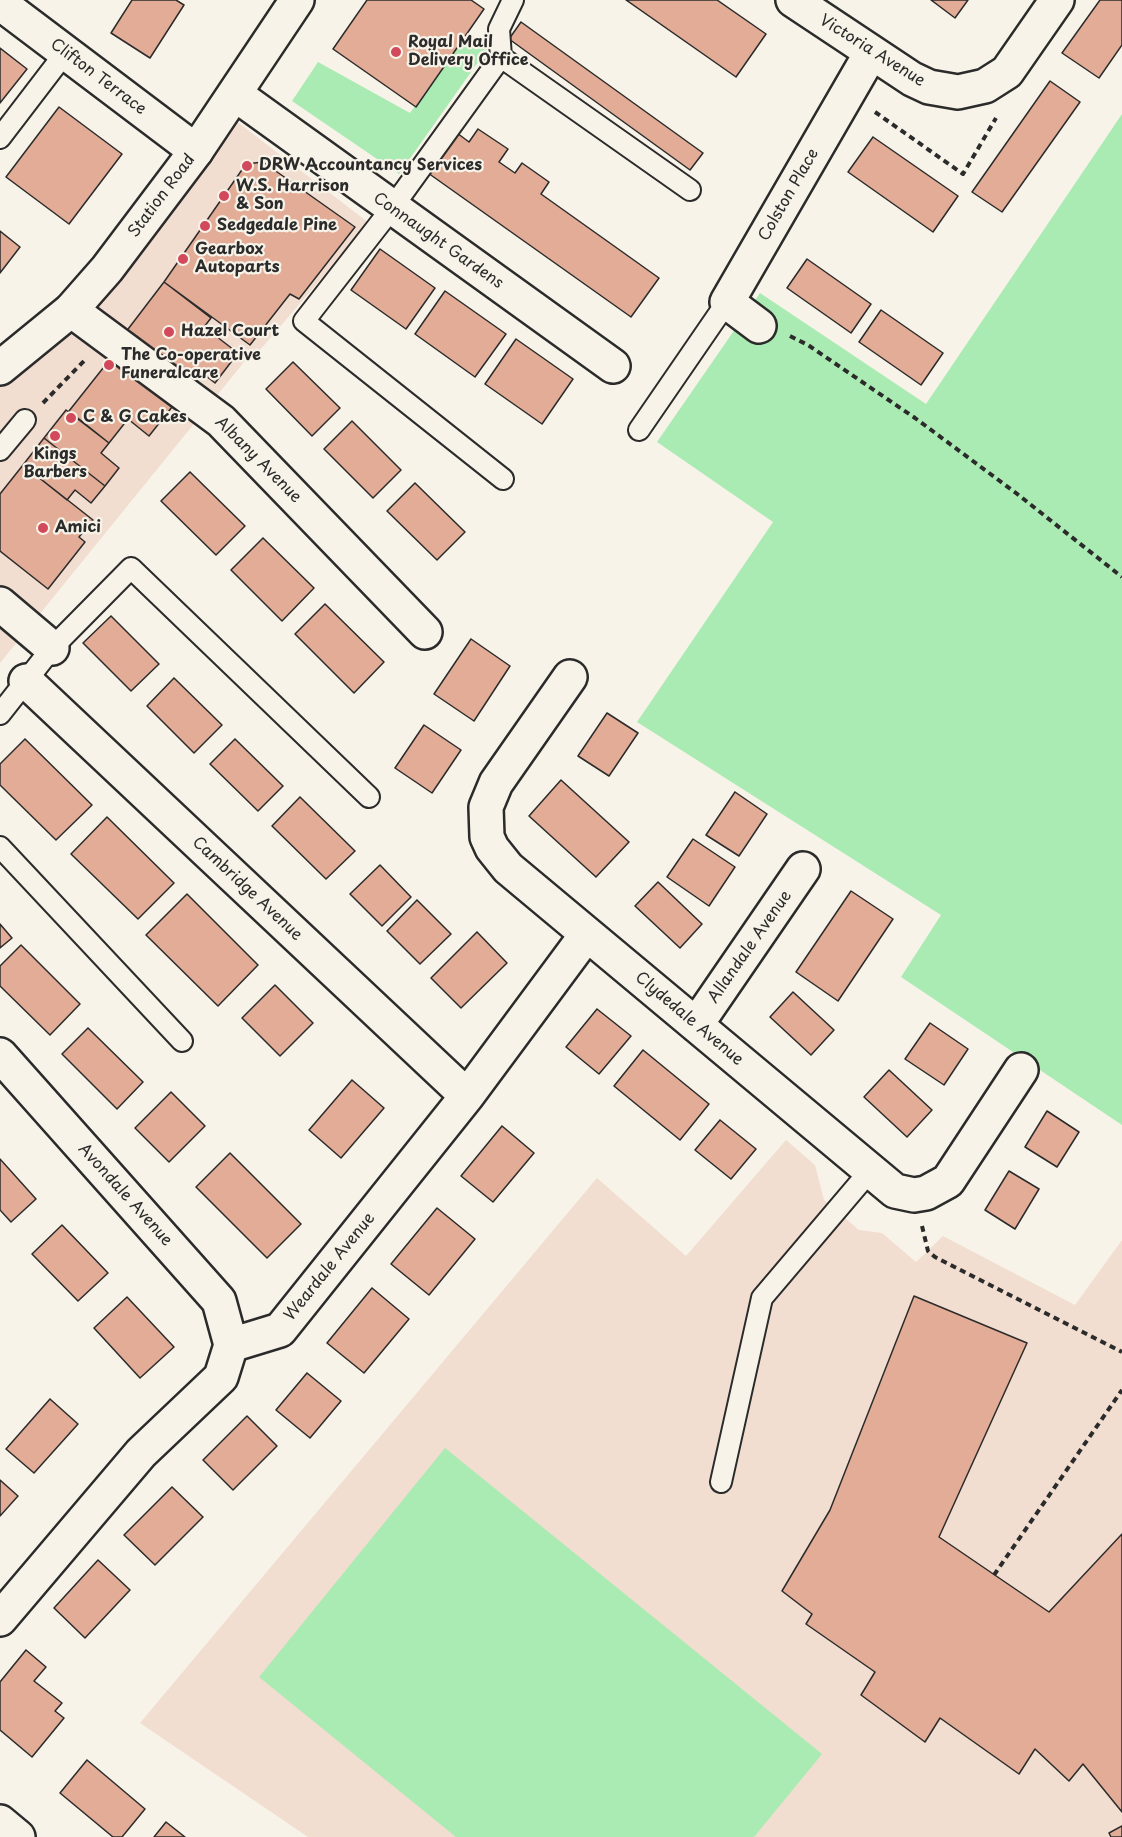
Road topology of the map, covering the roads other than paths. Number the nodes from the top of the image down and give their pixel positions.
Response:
1 (297, 0) edge
2 (513, 0) edge
3 (793, 0) edge
4 (1057, 0) edge
5 (0, 3) edge
6 (65, 52) junction
7 (871, 53) junction
8 (501, 57) junction
9 (235, 94) junction
10 (0, 138) edge
11 (196, 151) junction
12 (690, 190) dead end
13 (392, 208) junction
14 (728, 302) junction
15 (71, 310) junction
16 (759, 326) road end
17 (613, 366) dead end
18 (0, 368) edge
19 (25, 420) road end
20 (639, 430) dead end
21 (0, 450) edge
22 (503, 479) dead end
23 (0, 604) edge
24 (425, 632) dead end
25 (52, 648) junction
26 (570, 677) dead end
27 (27, 681) junction
28 (0, 714) edge
29 (369, 797) dead end
30 (0, 847) edge
31 (803, 869) dead end
32 (587, 934) junction
33 (696, 1025) junction
34 (182, 1041) dead end
35 (0, 1055) edge
36 (1021, 1070) dead end
37 (467, 1096) junction
38 (869, 1172) junction
39 (231, 1345) junction
40 (721, 1482) dead end
41 (0, 1619) edge
42 (0, 1822) edge
43 (18, 1837) edge

1 - 9 street, Station Road
2 - 8 lane
3 - 7 street, Victoria Avenue
4 - 7 street, Victoria Avenue
5 - 6 street, Clifton Terrace
6 - 10 lane
6 - 11 street, Clifton Terrace
7 - 14 street, Colston Place
8 - 12 lane
8 - 13 lane
9 - 11 street, Station Road
9 - 13 street, Connaught Gardens
11 - 15 street, Station Road
13 - 17 street, Connaught Gardens
13 - 22 lane
14 - 16 street
14 - 20 lane
15 - 18 street, Station Road
15 - 24 street, Albany Avenue
19 - 21 lane
23 - 25 street
25 - 27 lane
25 - 29 lane
26 - 32 street, Clydedale Avenue
27 - 28 lane
27 - 37 street, Cambridge Avenue
30 - 34 lane
31 - 33 street, Allandale Avenue
32 - 33 street, Clydedale Avenue
32 - 37 street, Weardale Avenue
33 - 38 street, Clydedale Avenue
35 - 39 street, Avondale Avenue
36 - 38 street, Clydedale Avenue
37 - 39 street, Weardale Avenue
38 - 40 lane
39 - 41 street
42 - 43 street

